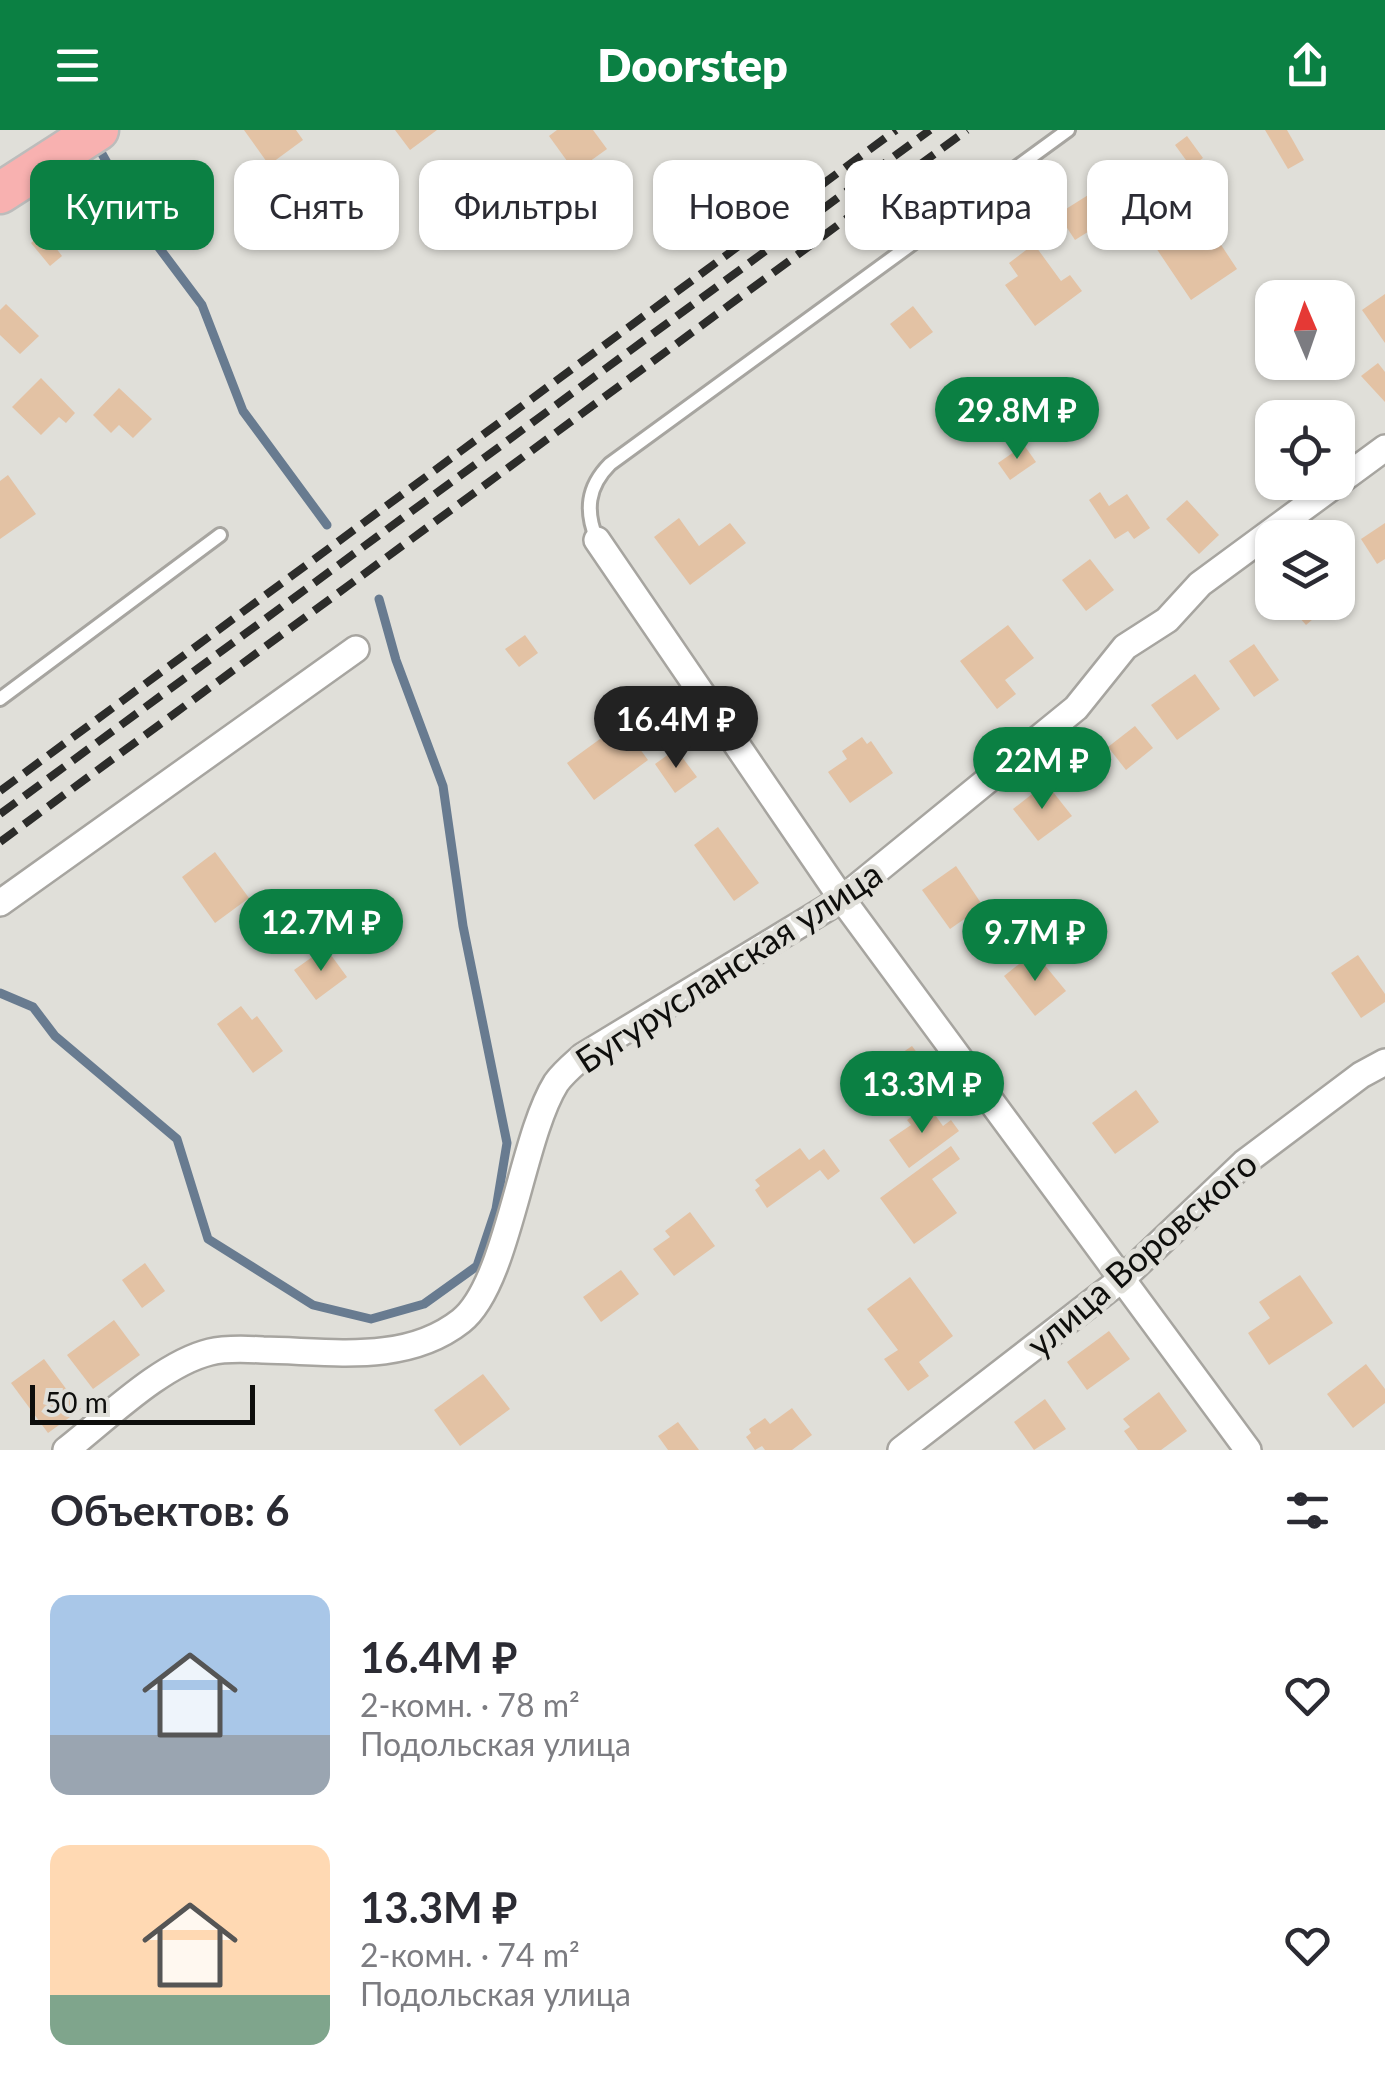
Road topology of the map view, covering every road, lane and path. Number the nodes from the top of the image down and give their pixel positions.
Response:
1 (98, 130) edge
2 (1068, 130) edge
3 (0, 193) edge
4 (1385, 448) edge
5 (220, 535) dead end
6 (597, 540) joint
7 (356, 649) dead end
8 (0, 699) edge
9 (842, 900) junction
10 (0, 903) edge
11 (1385, 1062) edge
12 (1122, 1279) junction
13 (66, 1450) edge
14 (901, 1450) edge
15 (1248, 1450) edge

1 - 3 main road
2 - 6 lane
4 - 9 street, Бугурусланская улица
5 - 8 lane
6 - 9 street
7 - 10 street
9 - 12 street
9 - 13 street, Бугурусланская улица
11 - 12 street, улица Воровского
12 - 14 street, улица Воровского
12 - 15 street

